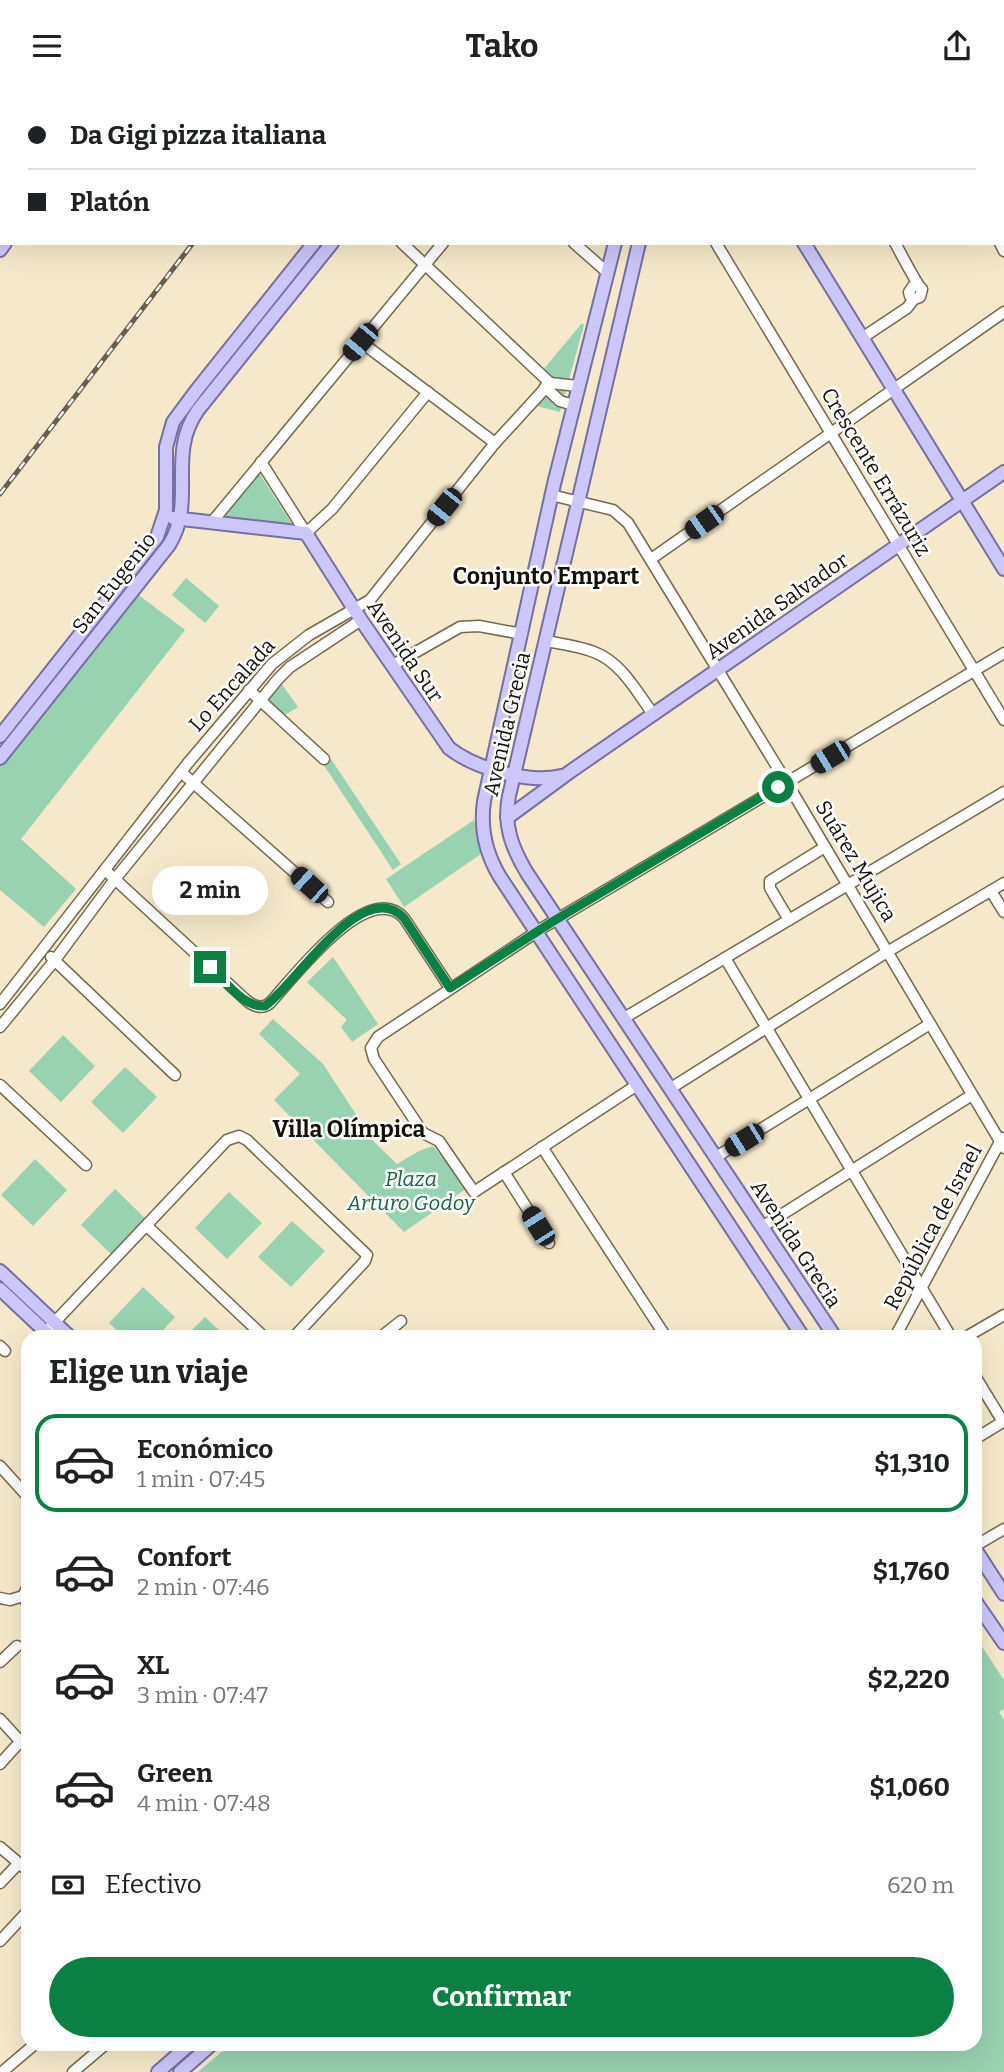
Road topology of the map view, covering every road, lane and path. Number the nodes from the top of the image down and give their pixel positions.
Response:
1 (312, 245) edge
2 (330, 245) edge
3 (404, 245) edge
4 (441, 245) edge
5 (576, 245) edge
6 (615, 245) edge
7 (639, 245) edge
8 (717, 245) edge
9 (805, 245) edge
10 (896, 245) edge
11 (298, 263) junction
12 (425, 266) junction
13 (309, 272) junction
14 (608, 273) junction
15 (1004, 312) edge
16 (862, 338) junction
17 (360, 342) junction
18 (218, 363) junction
19 (228, 373) junction
20 (548, 385) junction
21 (578, 386) junction
22 (894, 390) junction
23 (428, 392) junction
24 (573, 405) junction
25 (830, 434) junction
26 (495, 443) junction
27 (261, 462) junction
28 (1004, 472) edge
29 (551, 495) junction
30 (578, 501) junction
31 (963, 502) junction
32 (165, 518) junction
33 (180, 519) junction
34 (212, 522) junction
35 (306, 533) junction
36 (898, 546) junction
37 (141, 558) junction
38 (651, 559) junction
39 (1004, 569) edge
40 (148, 572) junction
41 (357, 615) junction
42 (522, 634) junction
43 (546, 641) junction
44 (1004, 653) edge
45 (393, 665) junction
46 (718, 670) junction
47 (974, 671) junction
48 (249, 690) junction
49 (261, 701) junction
50 (653, 714) junction
51 (1004, 720) edge
52 (0, 736) edge
53 (0, 758) edge
54 (324, 759) dead end
55 (492, 769) junction
56 (571, 771) junction
57 (181, 772) junction
58 (515, 774) junction
59 (787, 782) junction
60 (194, 784) junction
61 (1004, 792) edge
62 (507, 818) junction
63 (825, 847) junction
64 (105, 870) junction
65 (116, 879) junction
66 (1004, 883) edge
67 (848, 885) junction
68 (991, 891) junction
69 (328, 902) dead end
70 (1004, 912) edge
71 (558, 919) junction
72 (789, 920) junction
73 (537, 932) junction
74 (43, 950) junction
75 (887, 952) junction
76 (725, 958) junction
77 (55, 960) junction
78 (450, 988) junction
79 (0, 1004) edge
80 (624, 1018) junction
81 (930, 1024) junction
82 (0, 1027) edge
83 (767, 1028) junction
84 (175, 1075) dead end
85 (0, 1085) edge
86 (637, 1085) junction
87 (671, 1088) junction
88 (972, 1095) junction
89 (810, 1099) junction
90 (1003, 1141) edge
91 (542, 1147) junction
92 (716, 1157) junction
93 (86, 1165) dead end
94 (852, 1170) junction
95 (504, 1172) junction
96 (147, 1226) junction
97 (762, 1227) junction
98 (549, 1243) dead end
99 (0, 1271) edge
100 (0, 1289) edge
101 (921, 1289) junction
102 (1004, 1315) edge
103 (401, 1321) dead end
104 (50, 1330) edge
105 (257, 1330) edge
106 (301, 1330) edge
107 (390, 1330) edge
108 (661, 1330) edge
109 (798, 1330) edge
110 (830, 1330) edge
111 (899, 1330) edge
112 (947, 1330) edge
113 (979, 1330) edge
114 (982, 1388) edge
115 (1003, 1422) edge
116 (982, 1435) edge
117 (2, 1471) edge
118 (21, 1490) edge
119 (1004, 1529) edge
120 (982, 1543) edge
121 (982, 1559) edge
122 (1004, 1594) edge
123 (21, 1597) edge
124 (0, 1598) edge
125 (982, 1611) edge
126 (1004, 1643) edge
127 (18, 1646) dead end
128 (0, 1662) edge
129 (0, 1719) edge
130 (20, 1741) joint
131 (0, 1764) edge
132 (0, 1847) edge
133 (19, 1863) joint
134 (0, 1883) edge
135 (21, 1919) edge
136 (0, 1941) edge
137 (27, 2051) edge
138 (98, 2051) edge
139 (182, 2051) edge
140 (204, 2051) edge
141 (2, 2072) edge
142 (73, 2072) edge
143 (158, 2072) edge
144 (180, 2072) edge

1 - 11 main road, San Eugenio
2 - 13 main road, San Eugenio
3 - 12 street
4 - 12 street
5 - 14 street
6 - 14 main road, Avenida Grecia
7 - 30 main road, Avenida Grecia
8 - 25 street, Crescente Errázuriz
9 - 16 main road
10 - 16 street
11 - 13 main road
11 - 18 main road, San Eugenio
12 - 17 street
12 - 20 street
13 - 19 main road, San Eugenio
14 - 21 main road, Avenida Grecia
15 - 22 street
16 - 22 main road
17 - 23 street
17 - 27 street
18 - 19 main road
18 - 32 main road, San Eugenio
19 - 33 main road, San Eugenio
20 - 21 street
20 - 24 street
20 - 26 street, Lo Encalada
21 - 24 main road, Avenida Grecia
22 - 25 street
22 - 31 main road
23 - 26 street
23 - 35 street
24 - 29 main road, Avenida Grecia
25 - 36 street, Crescente Errázuriz
25 - 38 street
26 - 41 street, Lo Encalada
27 - 34 street
27 - 35 street, Avenida Sur
28 - 31 main road, Avenida Salvador
29 - 30 street, Suárez Mujica
29 - 42 main road, Avenida Grecia
30 - 38 street, Suárez Mujica
30 - 43 main road, Avenida Grecia
31 - 36 main road, Avenida Salvador
31 - 39 main road
32 - 33 main road
32 - 37 main road, San Eugenio
33 - 34 main road
33 - 40 main road, San Eugenio
34 - 35 main road
35 - 41 main road, Avenida Sur
36 - 46 main road, Avenida Salvador
36 - 47 street, Crescente Errázuriz
37 - 40 main road
37 - 52 main road, San Eugenio
38 - 46 street, Suárez Mujica
40 - 53 main road, San Eugenio
41 - 45 main road, Avenida Sur
41 - 48 street, Lo Encalada
41 - 49 street, Lo Encalada
42 - 45 street
42 - 55 main road, Avenida Grecia
43 - 50 street
43 - 58 main road, Avenida Grecia
44 - 47 street
45 - 55 main road, Avenida Sur
46 - 50 main road, Avenida Salvador
46 - 59 street, Suárez Mujica
47 - 51 street, Crescente Errázuriz
47 - 59 street
48 - 49 street
48 - 57 street, Lo Encalada
49 - 54 street
49 - 60 street, Lo Encalada
50 - 56 main road, Avenida Salvador
55 - 58 main road, Avenida Salvador
55 - 73 main road, Avenida Grecia
56 - 58 main road, Avenida Salvador
56 - 62 main road, Avenida Salvador
57 - 60 street
57 - 64 street, Lo Encalada
58 - 62 main road, Avenida Grecia
59 - 63 street, Suárez Mujica
59 - 71 street
60 - 65 street, Lo Encalada
60 - 69 street
61 - 67 street
62 - 71 main road, Avenida Grecia
63 - 67 street, Suárez Mujica
63 - 72 street
64 - 65 street
64 - 74 street, Lo Encalada
65 - 77 street, Lo Encalada
65 - 78 street
66 - 68 street
67 - 72 street
67 - 75 street, Suárez Mujica
68 - 70 street
68 - 75 street
71 - 73 street
71 - 80 main road, Avenida Grecia
72 - 76 street
73 - 78 street
73 - 86 main road, Avenida Grecia
74 - 77 street
74 - 79 street, Lo Encalada
75 - 81 street, Suárez Mujica
75 - 83 street
76 - 80 street
76 - 83 street
77 - 82 street, Lo Encalada
77 - 84 street
78 - 95 street
80 - 87 main road, Avenida Grecia
81 - 88 street, Suárez Mujica
81 - 89 street
83 - 87 street
83 - 89 street
85 - 93 street
86 - 91 street
86 - 109 main road, Avenida Grecia
87 - 92 main road, Avenida Grecia
88 - 90 street, Suárez Mujica
88 - 94 street
89 - 92 street
89 - 94 street
90 - 101 street, República de Israel
91 - 95 street
91 - 108 street
92 - 97 main road, Avenida Grecia
94 - 97 street
94 - 101 street
95 - 98 street
96 - 104 street
96 - 105 street
96 - 106 street
97 - 110 main road, Avenida Grecia
99 - 104 main road
100 - 104 main road
101 - 111 street, República de Israel
101 - 112 street
102 - 113 street
103 - 107 street
114 - 115 street
115 - 116 street
117 - 118 street
119 - 120 street
121 - 122 main road
123 - 124 street
125 - 126 main road
127 - 128 street
129 - 130 street
130 - 131 street
132 - 133 street
133 - 134 street
135 - 136 street
137 - 141 street
138 - 142 street
139 - 143 main road
140 - 144 main road

